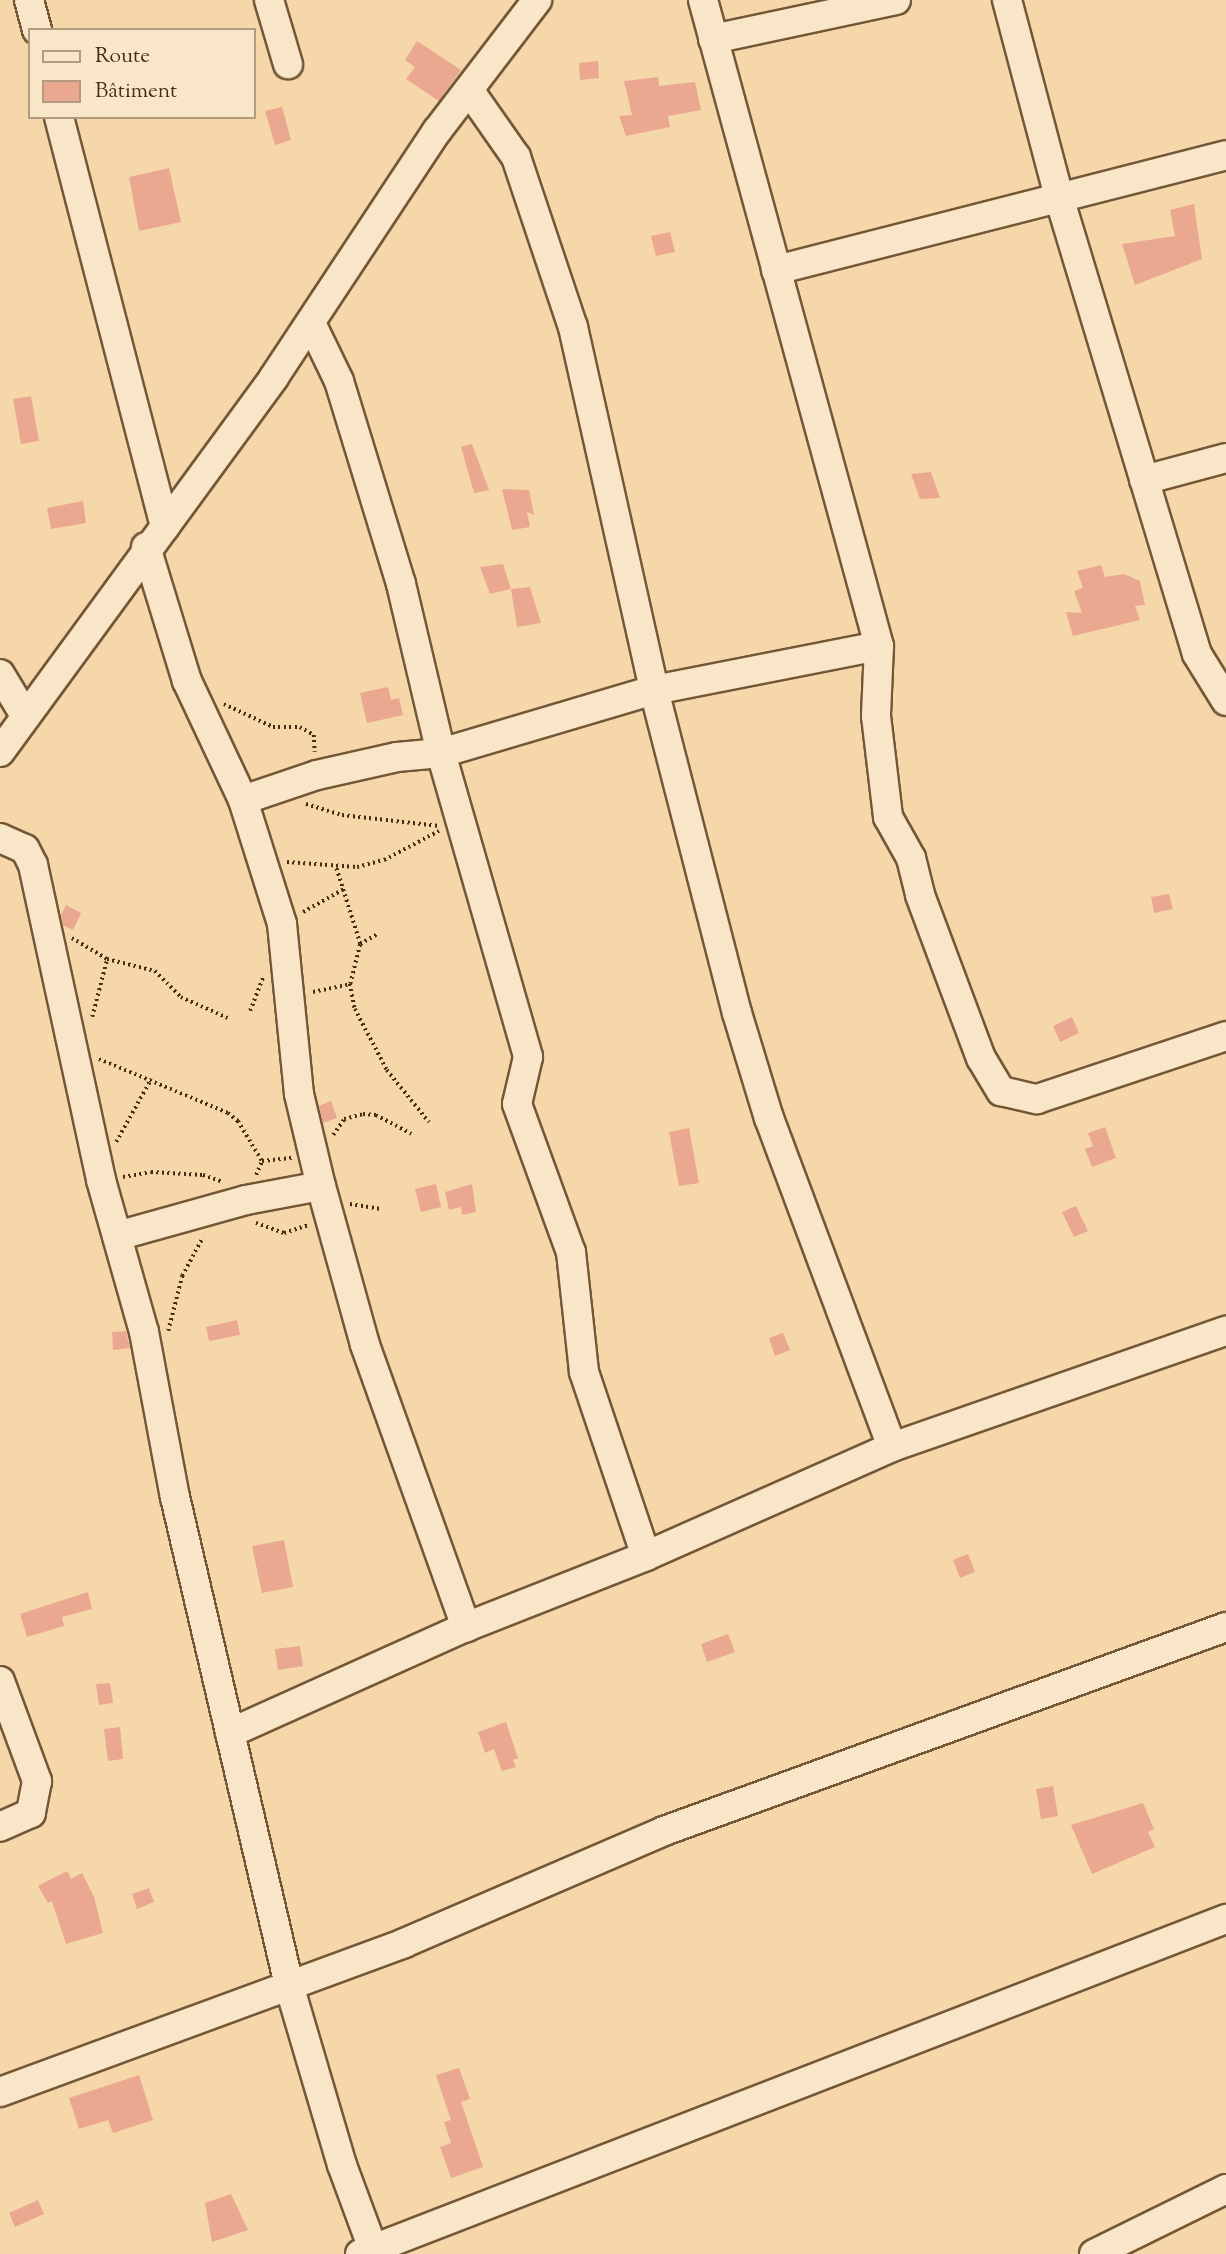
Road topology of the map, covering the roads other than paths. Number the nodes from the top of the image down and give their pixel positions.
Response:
1 (29, 0) edge
2 (269, 0) edge
3 (537, 0) edge
4 (703, 0) edge
5 (895, 0) edge
6 (1007, 0) edge
7 (36, 28) edge
8 (713, 39) junction
9 (288, 64) dead end
10 (468, 90) junction
11 (59, 119) edge
12 (1226, 155) edge
13 (1059, 197) junction
14 (776, 270) junction
15 (311, 323) junction
16 (1226, 458) edge
17 (1144, 480) junction
18 (156, 537) junction
19 (879, 646) junction
20 (0, 674) edge
21 (654, 691) junction
22 (1226, 701) edge
23 (24, 714) junction
24 (0, 752) edge
25 (441, 753) junction
26 (243, 800) junction
27 (0, 838) edge
28 (1226, 1036) edge
29 (333, 1189) junction
30 (117, 1236) junction
31 (1226, 1331) edge
32 (892, 1447) junction
33 (646, 1556) junction
34 (466, 1627) junction
35 (1226, 1627) edge
36 (0, 1681) edge
37 (230, 1733) junction
38 (0, 1827) edge
39 (1226, 1919) edge
40 (289, 1984) junction
41 (0, 2092) edge
42 (1226, 2189) edge
43 (369, 2252) edge
44 (1094, 2254) edge

1 - 7 street
2 - 9 street
3 - 10 street
4 - 8 street
5 - 8 street
6 - 13 street
8 - 14 street
10 - 15 street
10 - 21 street
11 - 18 street
12 - 13 street
13 - 14 street
13 - 17 street
14 - 19 street
15 - 18 street
15 - 25 street
16 - 17 street
17 - 22 street
18 - 23 street
18 - 26 street
19 - 21 street
19 - 28 street
20 - 23 street
21 - 25 street
21 - 32 street
23 - 24 street
25 - 26 street
25 - 33 street
26 - 29 street
27 - 30 street
29 - 30 street
29 - 34 street
30 - 37 street
31 - 32 street
32 - 33 street
33 - 34 street
34 - 37 street
35 - 40 street
36 - 38 street
37 - 40 street
39 - 43 street
40 - 41 street
40 - 43 street
42 - 44 street

